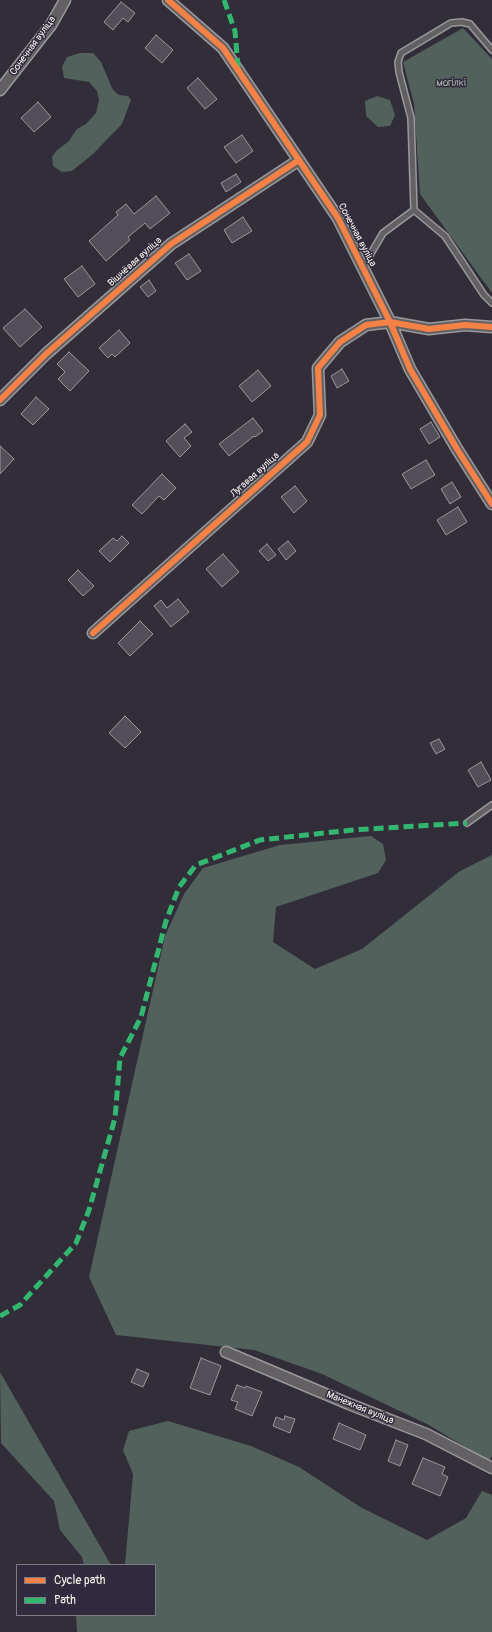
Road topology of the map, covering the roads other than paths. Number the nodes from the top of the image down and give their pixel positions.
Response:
1 (65, 0) edge
2 (168, 0) edge
3 (492, 50) edge
4 (0, 90) edge
5 (299, 160) junction
6 (414, 210) junction
7 (363, 267) junction
8 (492, 303) edge
9 (390, 322) junction
10 (492, 327) edge
11 (0, 400) edge
12 (492, 504) edge
13 (93, 634) dead end
14 (492, 805) edge
15 (467, 823) dead end
16 (226, 1352) dead end
17 (492, 1468) edge

1 - 4 street, Сонечная вуліца
2 - 5 street, Сонечная вуліца
3 - 6 lane
5 - 7 street, Сонечная вуліца
5 - 11 street, Вішнёвая вуліца
6 - 7 lane
6 - 8 lane
7 - 9 street, Сонечная вуліца
9 - 10 street, Лугавая вуліца
9 - 12 street, Сонечная вуліца
9 - 13 street, Лугавая вуліца
14 - 15 lane
16 - 17 street, Манежная вуліца

